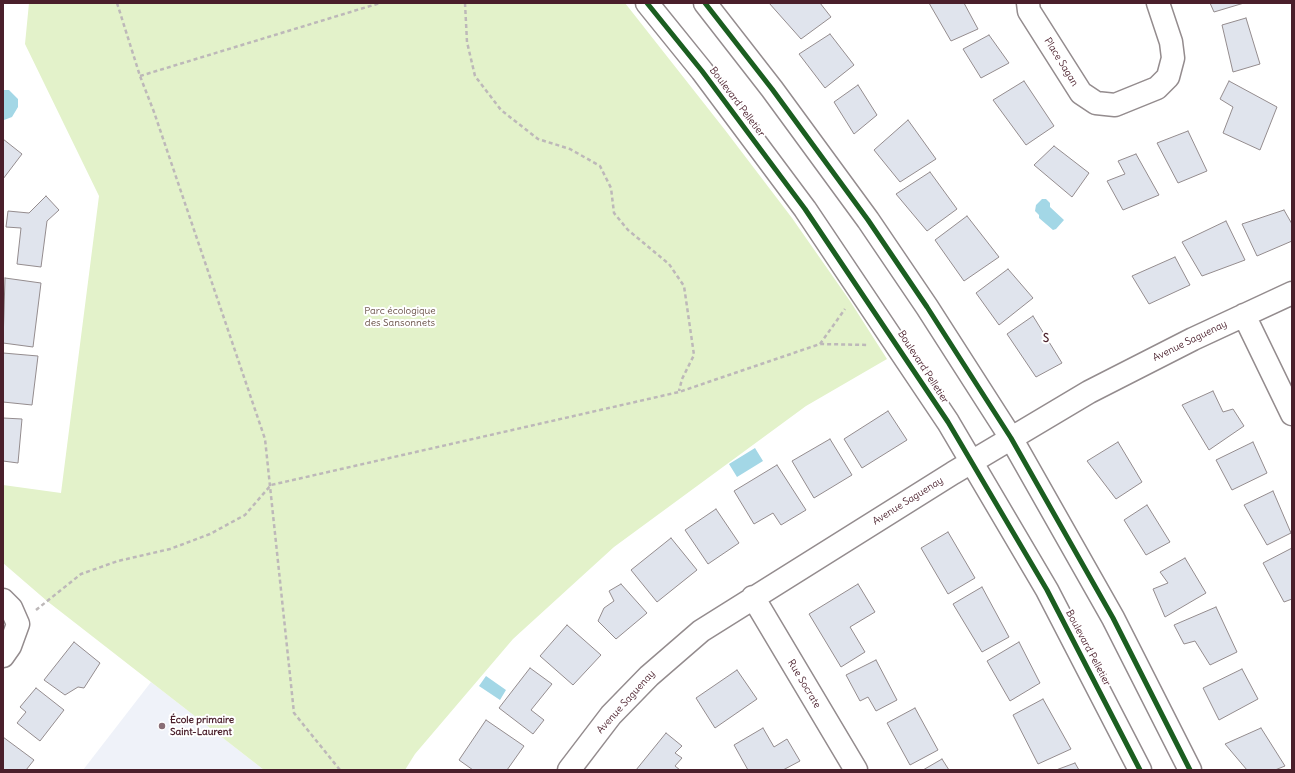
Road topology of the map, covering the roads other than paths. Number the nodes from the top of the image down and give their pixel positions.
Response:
1 (647, 3) edge
2 (705, 3) edge
3 (1028, 3) edge
4 (1158, 3) edge
5 (1292, 293) edge
6 (1244, 315) junction
7 (1292, 414) edge
8 (1011, 438) junction
9 (972, 462) junction
10 (753, 597) junction
11 (3, 600) edge
12 (3, 656) edge
13 (569, 770) edge
14 (856, 770) edge
15 (1140, 770) edge
16 (1190, 770) edge

1 - 9 street, Boulevard Pelletier
2 - 8 street
3 - 4 street, Place Sagan
5 - 6 street, Avenue Saguenay
6 - 7 street
6 - 8 street, Avenue Saguenay
8 - 9 street, Avenue Saguenay
8 - 16 street
9 - 10 street, Avenue Saguenay
9 - 15 street, Boulevard Pelletier
10 - 13 street, Avenue Saguenay
10 - 14 street, Rue Socrate
11 - 12 street

